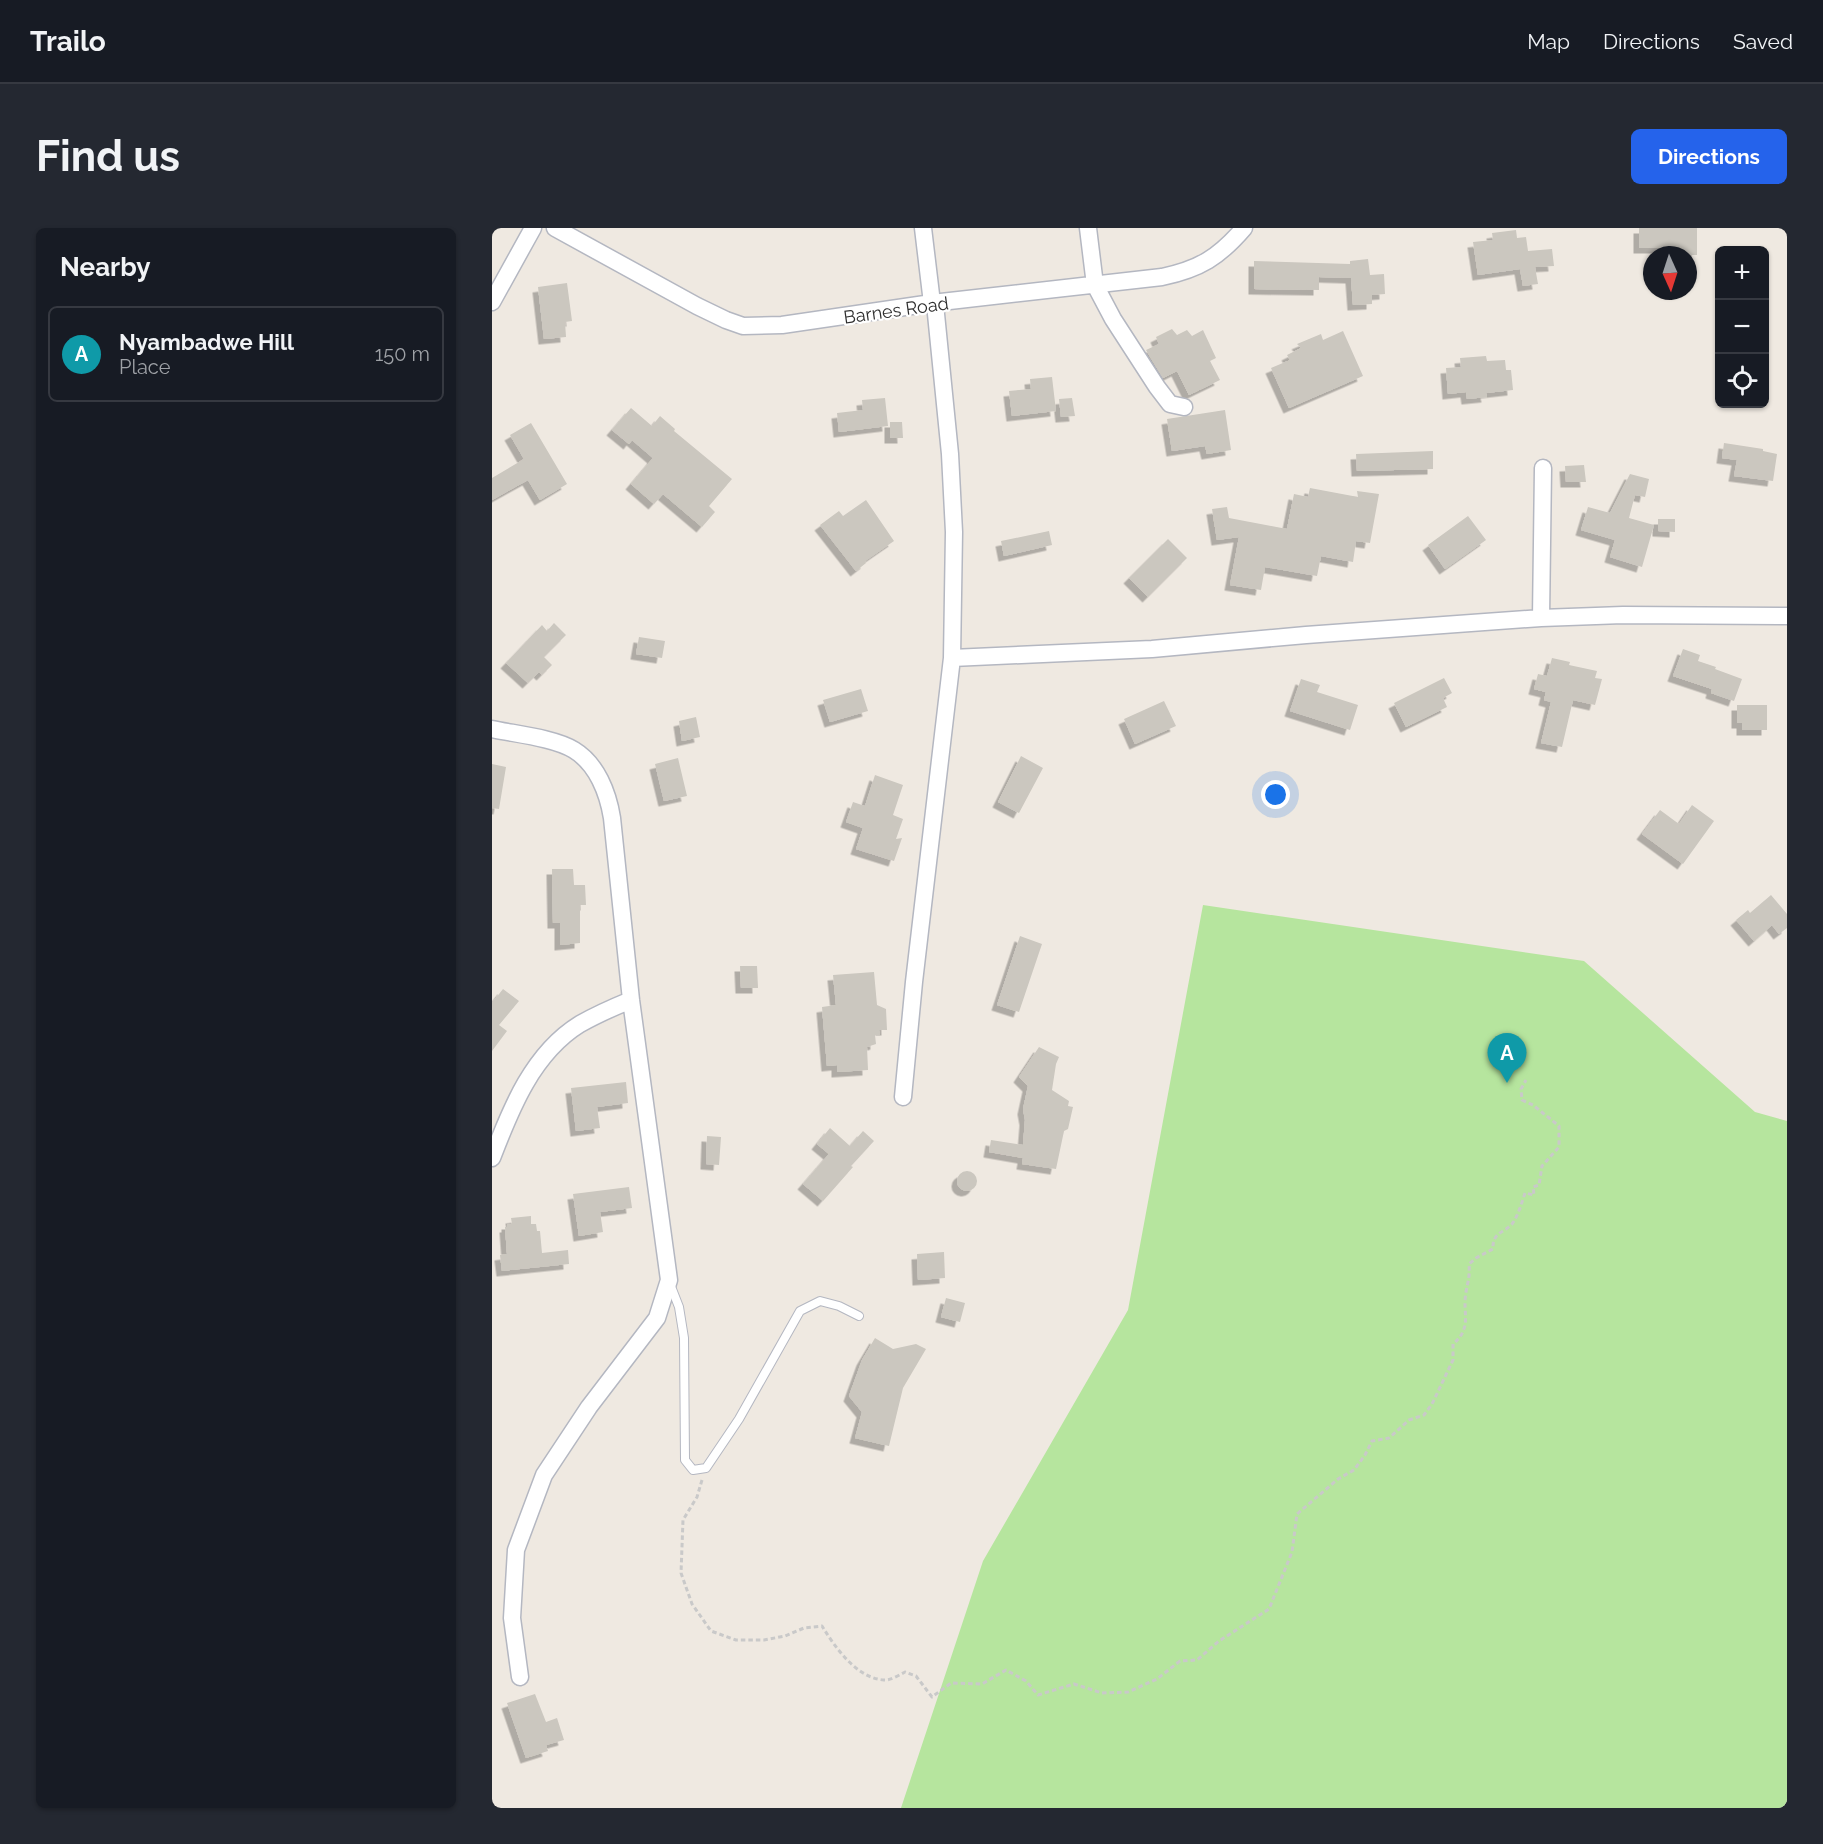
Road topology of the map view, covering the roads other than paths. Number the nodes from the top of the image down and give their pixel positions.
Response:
1 (533, 228) edge
2 (555, 228) edge
3 (923, 228) edge
4 (1088, 228) edge
5 (1244, 228) edge
6 (1095, 285) junction
7 (492, 302) edge
8 (934, 304) junction
9 (1184, 407) dead end
10 (1543, 468) dead end
11 (1787, 616) edge
12 (1541, 618) junction
13 (952, 658) junction
14 (492, 729) edge
15 (631, 999) junction
16 (903, 1097) dead end
17 (492, 1158) edge
18 (669, 1280) junction
19 (859, 1316) dead end
20 (520, 1677) dead end

1 - 7 street
2 - 8 street, Barnes Road
3 - 8 street
4 - 6 street
5 - 6 street, Barnes Road
6 - 8 street, Barnes Road
6 - 9 street
8 - 13 street
10 - 12 street
11 - 12 street
12 - 13 street
13 - 16 street
14 - 15 street
15 - 17 street
15 - 18 street
18 - 19 lane
18 - 20 street

